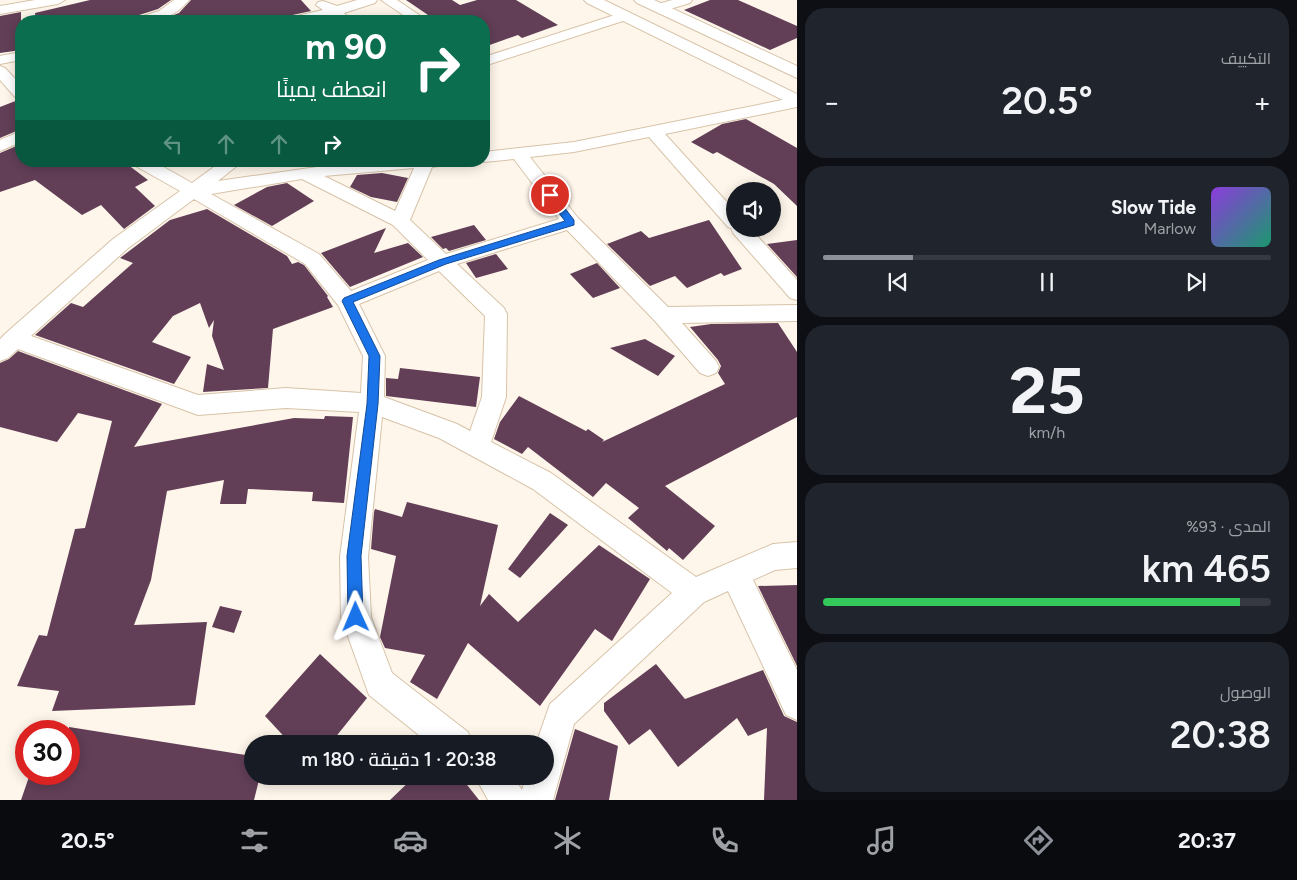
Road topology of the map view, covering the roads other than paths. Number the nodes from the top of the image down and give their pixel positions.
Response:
1 (58, 0) edge
2 (182, 0) edge
3 (317, 0) edge
4 (370, 0) edge
5 (388, 0) edge
6 (592, 0) edge
7 (642, 0) edge
8 (685, 0) edge
9 (660, 8) junction
10 (0, 10) edge
11 (161, 15) edge
12 (339, 15) edge
13 (342, 15) edge
14 (412, 15) edge
15 (624, 16) junction
16 (15, 57) edge
17 (0, 60) edge
18 (490, 60) edge
19 (0, 72) edge
20 (797, 73) edge
21 (15, 94) edge
22 (797, 101) edge
23 (653, 131) junction
24 (15, 139) edge
25 (0, 146) edge
26 (518, 153) junction
27 (490, 156) edge
28 (151, 167) edge
29 (226, 167) edge
30 (334, 167) edge
31 (429, 167) edge
32 (307, 175) junction
33 (193, 191) junction
34 (726, 213) edge
35 (400, 221) junction
36 (570, 222) junction
37 (747, 237) edge
38 (442, 262) junction
39 (797, 293) edge
40 (347, 301) junction
41 (797, 314) edge
42 (663, 315) junction
43 (7, 346) edge
44 (708, 367) dead end
45 (372, 404) junction
46 (477, 446) junction
47 (797, 555) edge
48 (735, 574) junction
49 (694, 592) junction
50 (797, 704) edge
51 (445, 735) edge
52 (554, 741) edge
53 (498, 785) edge
54 (540, 785) edge
55 (508, 800) edge
56 (536, 800) edge

1 - 10 street
2 - 11 street
3 - 12 street
4 - 13 street
5 - 14 street
6 - 15 street
7 - 9 street
8 - 9 street
9 - 20 street
15 - 18 street
15 - 22 street
16 - 17 street
19 - 21 street
22 - 23 street
23 - 26 street
23 - 34 street
24 - 25 street
26 - 27 street
26 - 36 street
28 - 33 street
29 - 33 street
30 - 32 street
31 - 35 street
32 - 33 street
32 - 35 street
33 - 40 street
33 - 43 street
35 - 38 street
36 - 38 street
36 - 42 street
37 - 39 street
38 - 40 street
38 - 46 street
40 - 45 street
41 - 42 street
42 - 44 street
43 - 45 street
45 - 46 street
45 - 51 street
46 - 49 street
47 - 48 street
48 - 49 street
48 - 50 street
49 - 52 street
53 - 55 street
54 - 56 street

